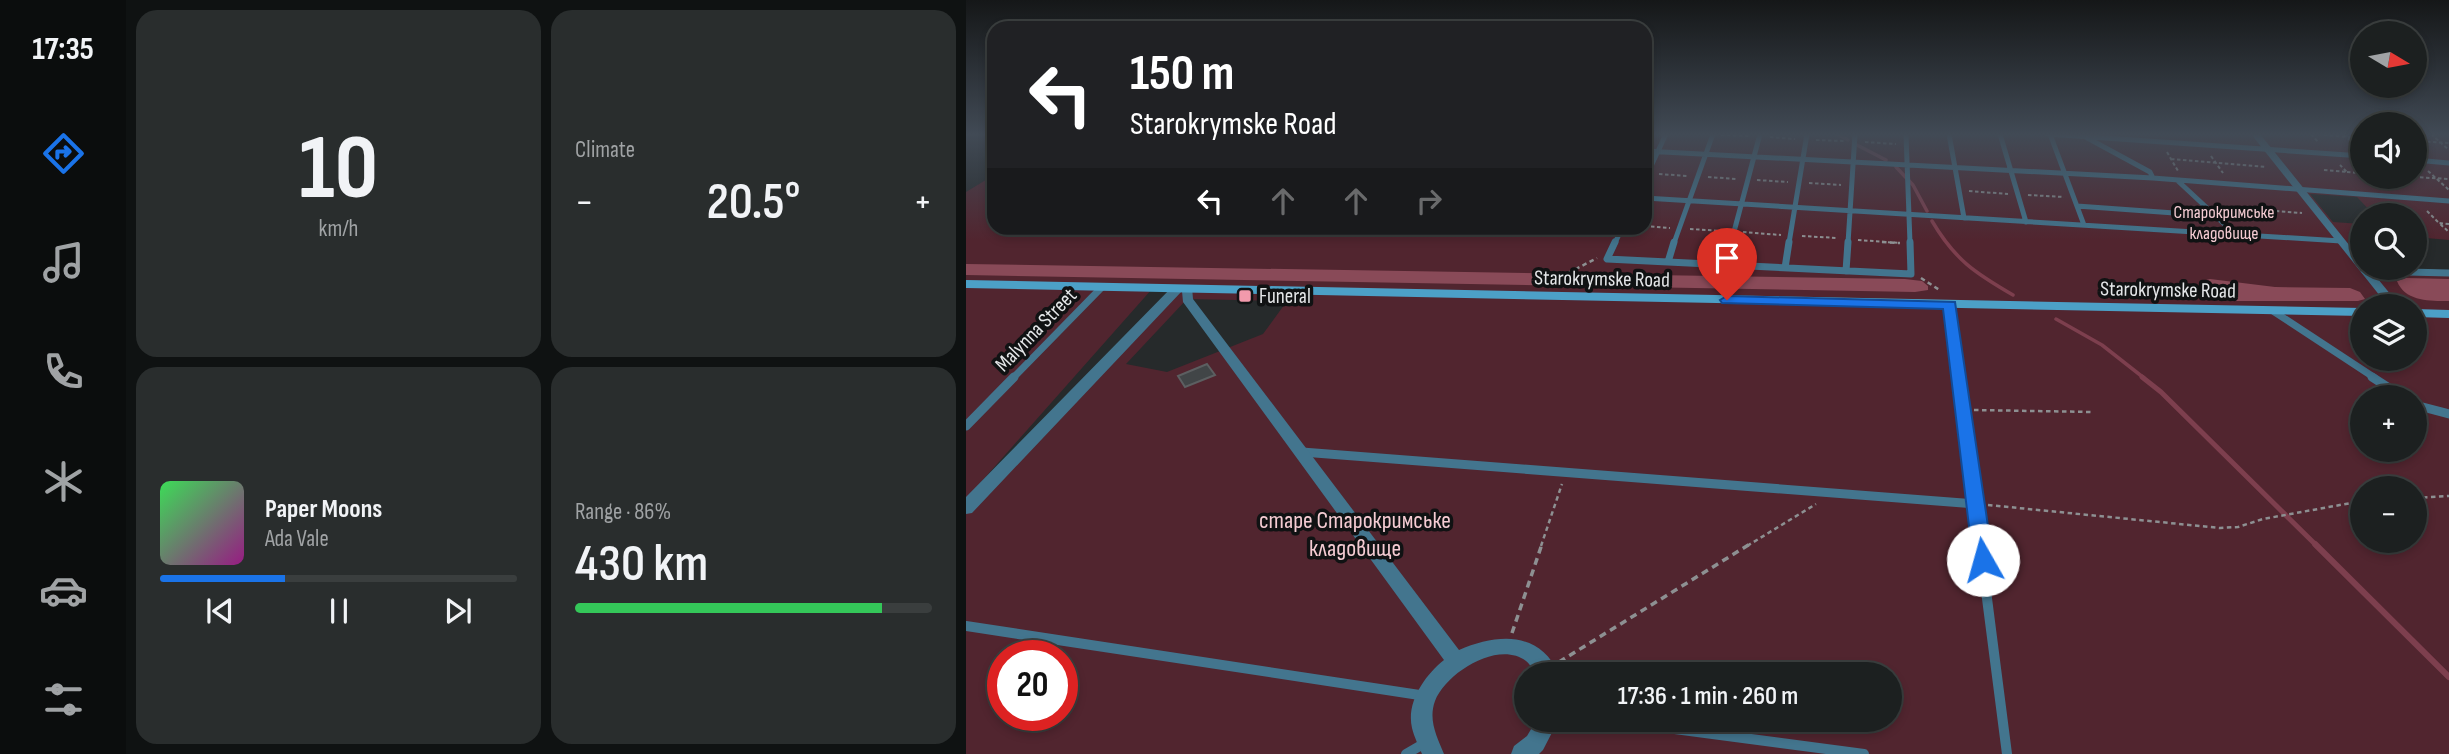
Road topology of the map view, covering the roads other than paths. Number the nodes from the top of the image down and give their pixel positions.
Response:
1 (1699, 169) edge
2 (1751, 169) edge
3 (1801, 169) edge
4 (1853, 169) edge
5 (1908, 169) edge
6 (1955, 169) edge
7 (1995, 169) edge
8 (2063, 169) edge
9 (2145, 169) edge
10 (2283, 169) edge
11 (2010, 170) junction
12 (2064, 173) junction
13 (2153, 178) junction
14 (2181, 181) junction
15 (2300, 190) junction
16 (1652, 198) edge
17 (1687, 201) junction
18 (2449, 201) edge
19 (1741, 204) junction
20 (2077, 206) junction
21 (1795, 207) junction
22 (1850, 211) junction
23 (1910, 215) junction
24 (2216, 216) junction
25 (1964, 218) junction
26 (2026, 222) junction
27 (2084, 225) junction
28 (2235, 234) junction
29 (1619, 235) edge
30 (2341, 241) junction
31 (2350, 252) edge
32 (1668, 262) junction
33 (1725, 265) junction
34 (1785, 268) junction
35 (1846, 271) junction
36 (2427, 272) edge
37 (2449, 273) edge
38 (2373, 280) edge
39 (966, 284) edge
40 (1102, 288) junction
41 (1182, 290) junction
42 (2385, 294) edge
43 (1950, 305) junction
44 (2273, 311) junction
45 (2350, 312) edge
46 (2427, 313) edge
47 (2449, 314) edge
48 (2385, 385) edge
49 (2427, 408) edge
50 (2449, 414) edge
51 (966, 426) edge
52 (1300, 452) junction
53 (1976, 504) junction
54 (966, 508) edge
55 (966, 626) edge
56 (1456, 661) junction
57 (1540, 662) edge
58 (1426, 696) junction
59 (1541, 732) edge
60 (1698, 732) edge
61 (1429, 748) edge
62 (1406, 754) edge
63 (1522, 754) edge
64 (1864, 754) edge
65 (2007, 754) edge

1 - 17 lane
2 - 19 lane
3 - 21 lane
4 - 22 lane
5 - 23 lane
6 - 25 lane
7 - 11 lane
8 - 12 lane
9 - 13 lane
10 - 15 street
11 - 12 lane
11 - 26 lane
12 - 13 lane
12 - 20 lane
13 - 14 lane
14 - 15 lane
14 - 24 lane
15 - 18 lane
15 - 30 street
16 - 17 lane
17 - 19 lane
17 - 32 lane
19 - 21 lane
19 - 33 lane
20 - 24 lane
20 - 27 lane
21 - 22 lane
21 - 34 lane
22 - 23 lane
22 - 35 lane
23 - 25 lane
23 - 35 lane
24 - 28 lane
25 - 26 lane
26 - 27 lane
27 - 28 lane
28 - 30 lane
29 - 32 lane
30 - 31 street
32 - 33 lane
33 - 34 lane
34 - 35 lane
36 - 37 lane
38 - 42 street
39 - 40 street, Starokrymske Road
40 - 41 street, Starokrymske Road
40 - 51 lane, Malynna Street
41 - 43 street, Starokrymske Road
41 - 52 street
41 - 54 street
43 - 44 street, Starokrymske Road
43 - 53 lane
44 - 45 street, Starokrymske Road
44 - 48 lane
46 - 47 street
49 - 50 lane
52 - 53 lane
52 - 56 street
53 - 65 lane
55 - 58 lane
56 - 57 street
56 - 58 street
58 - 61 street
59 - 63 street
60 - 64 lane
61 - 62 lane

